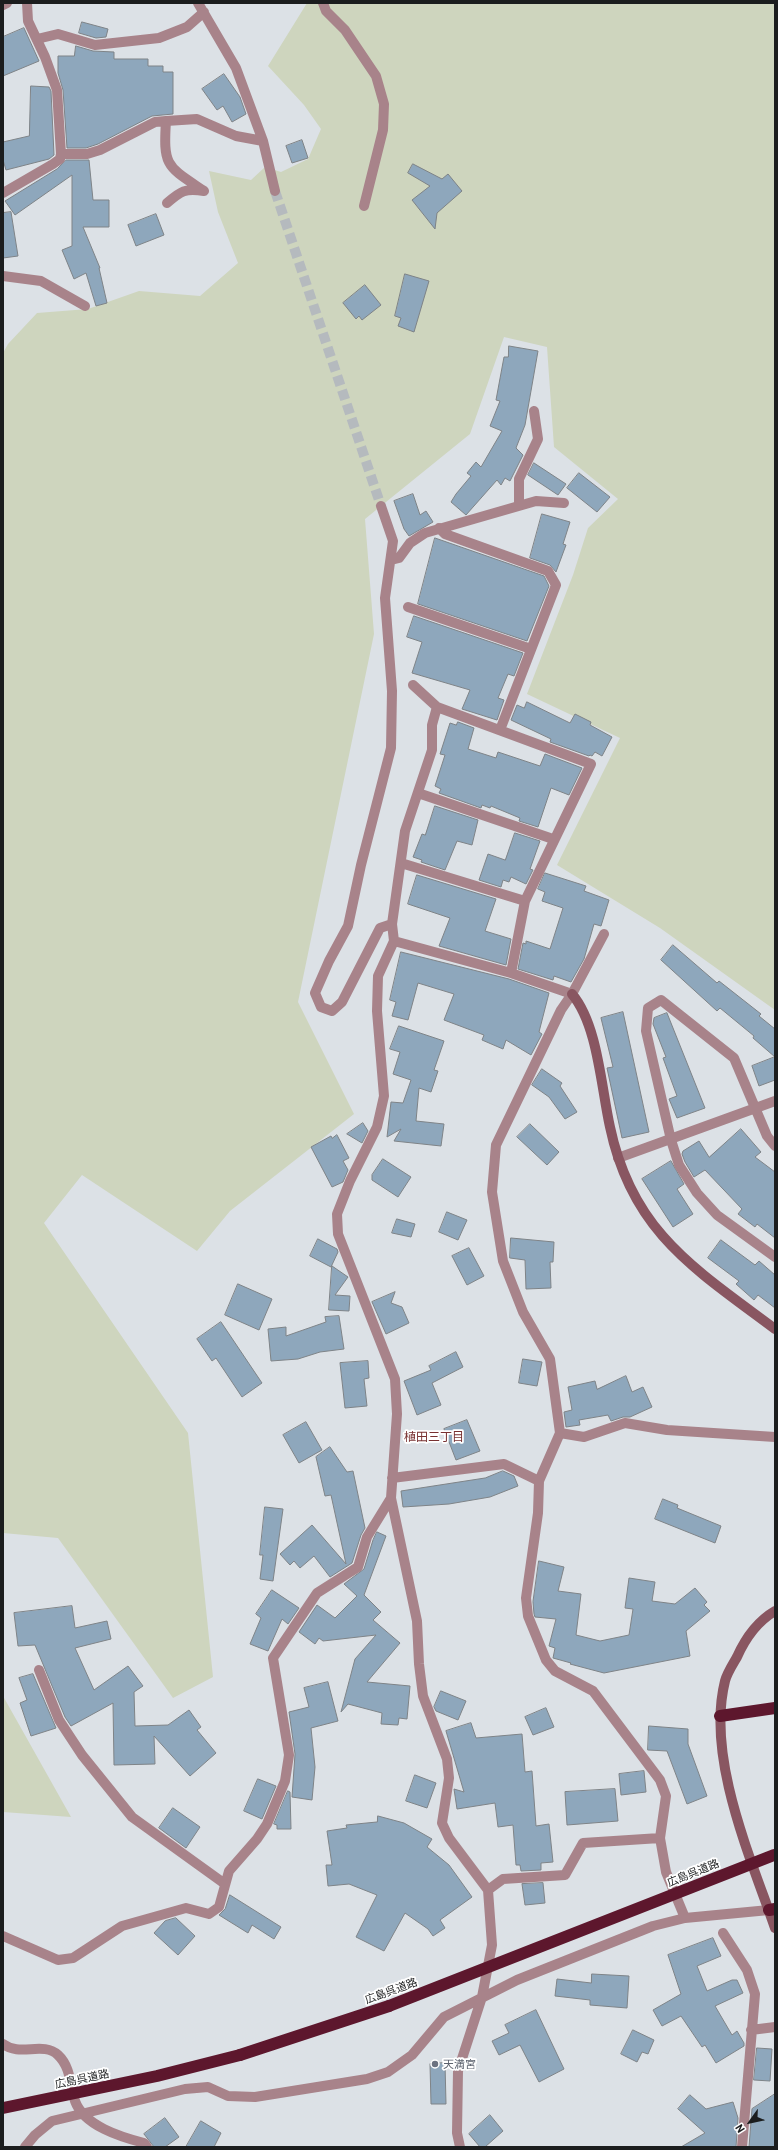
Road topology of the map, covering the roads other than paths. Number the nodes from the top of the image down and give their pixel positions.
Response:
1 (7, 3) edge
2 (27, 3) edge
3 (323, 3) edge
4 (3, 5) edge
5 (201, 7) edge
6 (37, 40) junction
7 (166, 121) junction
8 (263, 141) junction
9 (61, 154) junction
10 (275, 190) tunnel mouth
11 (3, 193) edge
12 (167, 203) dead end
13 (364, 206) dead end
14 (3, 276) edge
15 (85, 306) dead end
16 (534, 411) dead end
17 (564, 502) dead end
18 (519, 505) junction
19 (381, 506) tunnel mouth
20 (440, 528) junction
21 (390, 560) junction
22 (408, 607) dead end
23 (531, 649) junction
24 (414, 685) dead end
25 (437, 707) junction
26 (500, 730) junction
27 (418, 793) junction
28 (553, 839) junction
29 (401, 863) junction
30 (524, 901) junction
31 (392, 924) junction
32 (604, 934) dead end
33 (394, 941) junction
34 (511, 973) junction
35 (572, 994) junction
36 (775, 1101) edge
37 (755, 1108) junction
38 (671, 1140) junction
39 (775, 1146) edge
40 (618, 1158) junction
41 (775, 1257) edge
42 (775, 1329) edge
43 (560, 1433) junction
44 (775, 1437) edge
45 (392, 1478) junction
46 (539, 1481) junction
47 (391, 1498) junction
48 (775, 1611) edge
49 (39, 1670) dead end
50 (775, 1708) edge
51 (720, 1716) junction
52 (660, 1838) junction
53 (775, 1855) edge
54 (225, 1884) junction
55 (488, 1890) junction
56 (772, 1909) edge
57 (686, 1918) junction
58 (775, 1928) edge
59 (723, 1933) dead end
60 (3, 1936) edge
61 (482, 1997) junction
62 (775, 2027) edge
63 (751, 2030) junction
64 (3, 2044) edge
65 (25, 2051) junction
66 (3, 2054) edge
67 (3, 2108) edge
68 (83, 2114) junction
69 (25, 2147) edge
70 (147, 2147) edge
71 (460, 2147) edge
72 (742, 2147) edge

1 - 4 street
2 - 6 street
3 - 13 street
5 - 6 street
5 - 8 street
6 - 9 street
7 - 8 street
7 - 9 street
7 - 12 street
8 - 10 street
9 - 11 street
14 - 15 street
16 - 18 street
17 - 18 street
18 - 20 street
19 - 21 street
20 - 21 street
20 - 23 street
21 - 31 street
22 - 23 street
23 - 26 street
24 - 25 street
25 - 26 street
25 - 27 street
26 - 28 street
27 - 28 street
27 - 29 street
28 - 30 street
29 - 30 street
29 - 31 street
30 - 34 street
31 - 33 street
32 - 35 street
33 - 34 street
33 - 45 street
34 - 35 street
35 - 40 street
35 - 43 street
36 - 37 street
37 - 38 street
37 - 38 street
37 - 39 street
38 - 40 street
38 - 41 street
40 - 42 street
43 - 44 street
43 - 46 street
45 - 46 street
45 - 47 street
46 - 52 street
47 - 54 street
47 - 55 street
48 - 51 street
49 - 54 street
50 - 51 highway
51 - 56 street
52 - 55 street
52 - 57 street
53 - 67 highway, 広島呉道路, bridge
54 - 60 street
55 - 61 street
56 - 57 street
56 - 58 street
57 - 61 street
59 - 63 street
61 - 68 street
61 - 71 street
62 - 63 street
63 - 72 street
64 - 65 street
65 - 66 street
65 - 68 street
68 - 69 street
68 - 70 street

